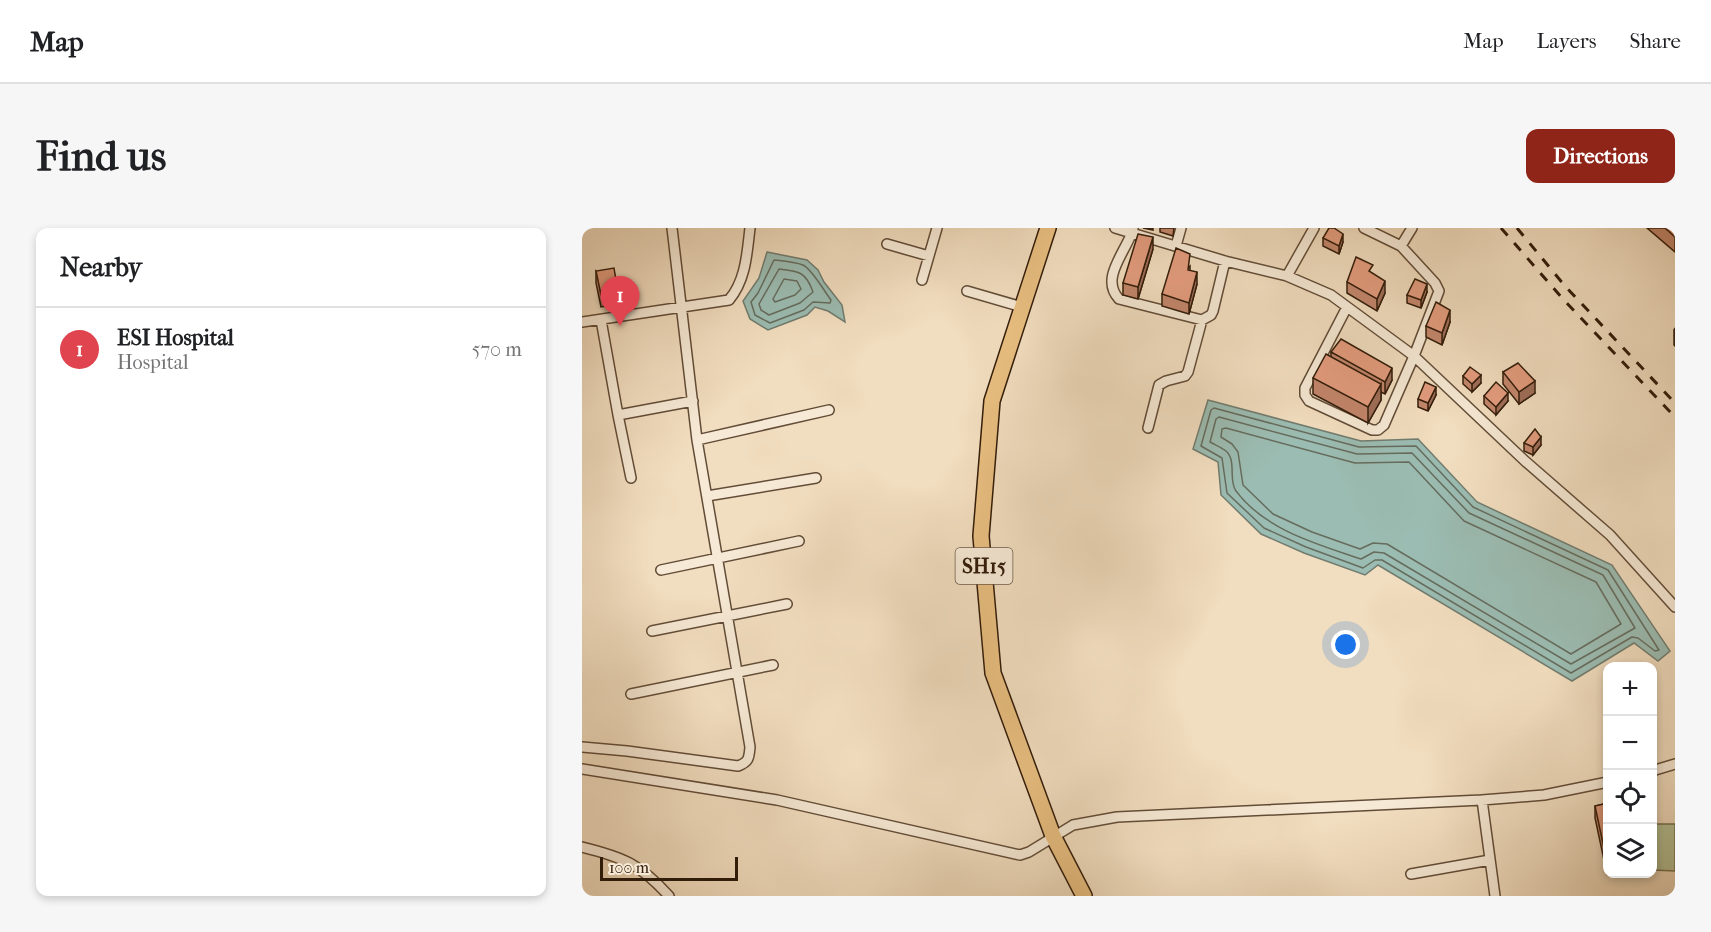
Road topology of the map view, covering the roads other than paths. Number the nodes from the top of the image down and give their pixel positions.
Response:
1 (672, 228) edge
2 (750, 228) edge
3 (937, 228) edge
4 (1048, 228) edge
5 (1115, 228) edge
6 (1181, 228) edge
7 (1314, 228) edge
8 (1364, 228) edge
9 (1412, 228) edge
10 (1132, 231) edge
11 (886, 244) dead end
12 (1176, 246) junction
13 (1401, 246) junction
14 (929, 256) junction
15 (1225, 261) junction
16 (1287, 276) junction
17 (922, 280) dead end
18 (967, 291) dead end
19 (682, 307) junction
20 (1347, 307) junction
21 (1022, 308) junction
22 (601, 320) junction
23 (1202, 320) junction
24 (582, 322) edge
25 (1414, 356) junction
26 (693, 401) junction
27 (829, 410) dead end
28 (618, 416) junction
29 (1148, 428) dead end
30 (697, 440) junction
31 (631, 478) dead end
32 (816, 478) dead end
33 (707, 496) junction
34 (800, 541) dead end
35 (718, 558) junction
36 (661, 570) dead end
37 (787, 604) dead end
38 (1675, 608) edge
39 (728, 616) junction
40 (652, 631) dead end
41 (773, 665) dead end
42 (737, 673) junction
43 (631, 694) dead end
44 (582, 747) edge
45 (1675, 764) edge
46 (582, 769) edge
47 (1656, 770) edge
48 (1603, 783) edge
49 (1482, 800) junction
50 (1053, 836) junction
51 (582, 847) edge
52 (1490, 860) junction
53 (1411, 874) dead end
54 (669, 896) edge
55 (1084, 896) edge
56 (1495, 896) edge

1 - 19 street
2 - 19 street
3 - 14 street
4 - 21 main road, SH15
5 - 10 street
6 - 12 street
7 - 16 street
8 - 13 street
9 - 13 street
10 - 12 street
10 - 23 street
11 - 14 street
12 - 15 street
13 - 25 street
14 - 17 street
15 - 16 street
15 - 23 street
16 - 20 street
18 - 21 street
19 - 22 street
19 - 26 street
20 - 25 street
20 - 25 street
21 - 50 main road, SH15
22 - 24 street
22 - 28 street
23 - 29 street
25 - 38 street
26 - 28 street
26 - 30 street
27 - 30 street
28 - 31 street
30 - 33 street
32 - 33 street
33 - 35 street
34 - 35 street
35 - 36 street
35 - 39 street
37 - 39 street
39 - 40 street
39 - 42 street
41 - 42 street
42 - 43 street
42 - 44 street
45 - 47 street
46 - 50 street
48 - 49 street
49 - 50 street
49 - 52 street
50 - 55 main road, SH15
51 - 54 street
52 - 53 street
52 - 56 street

